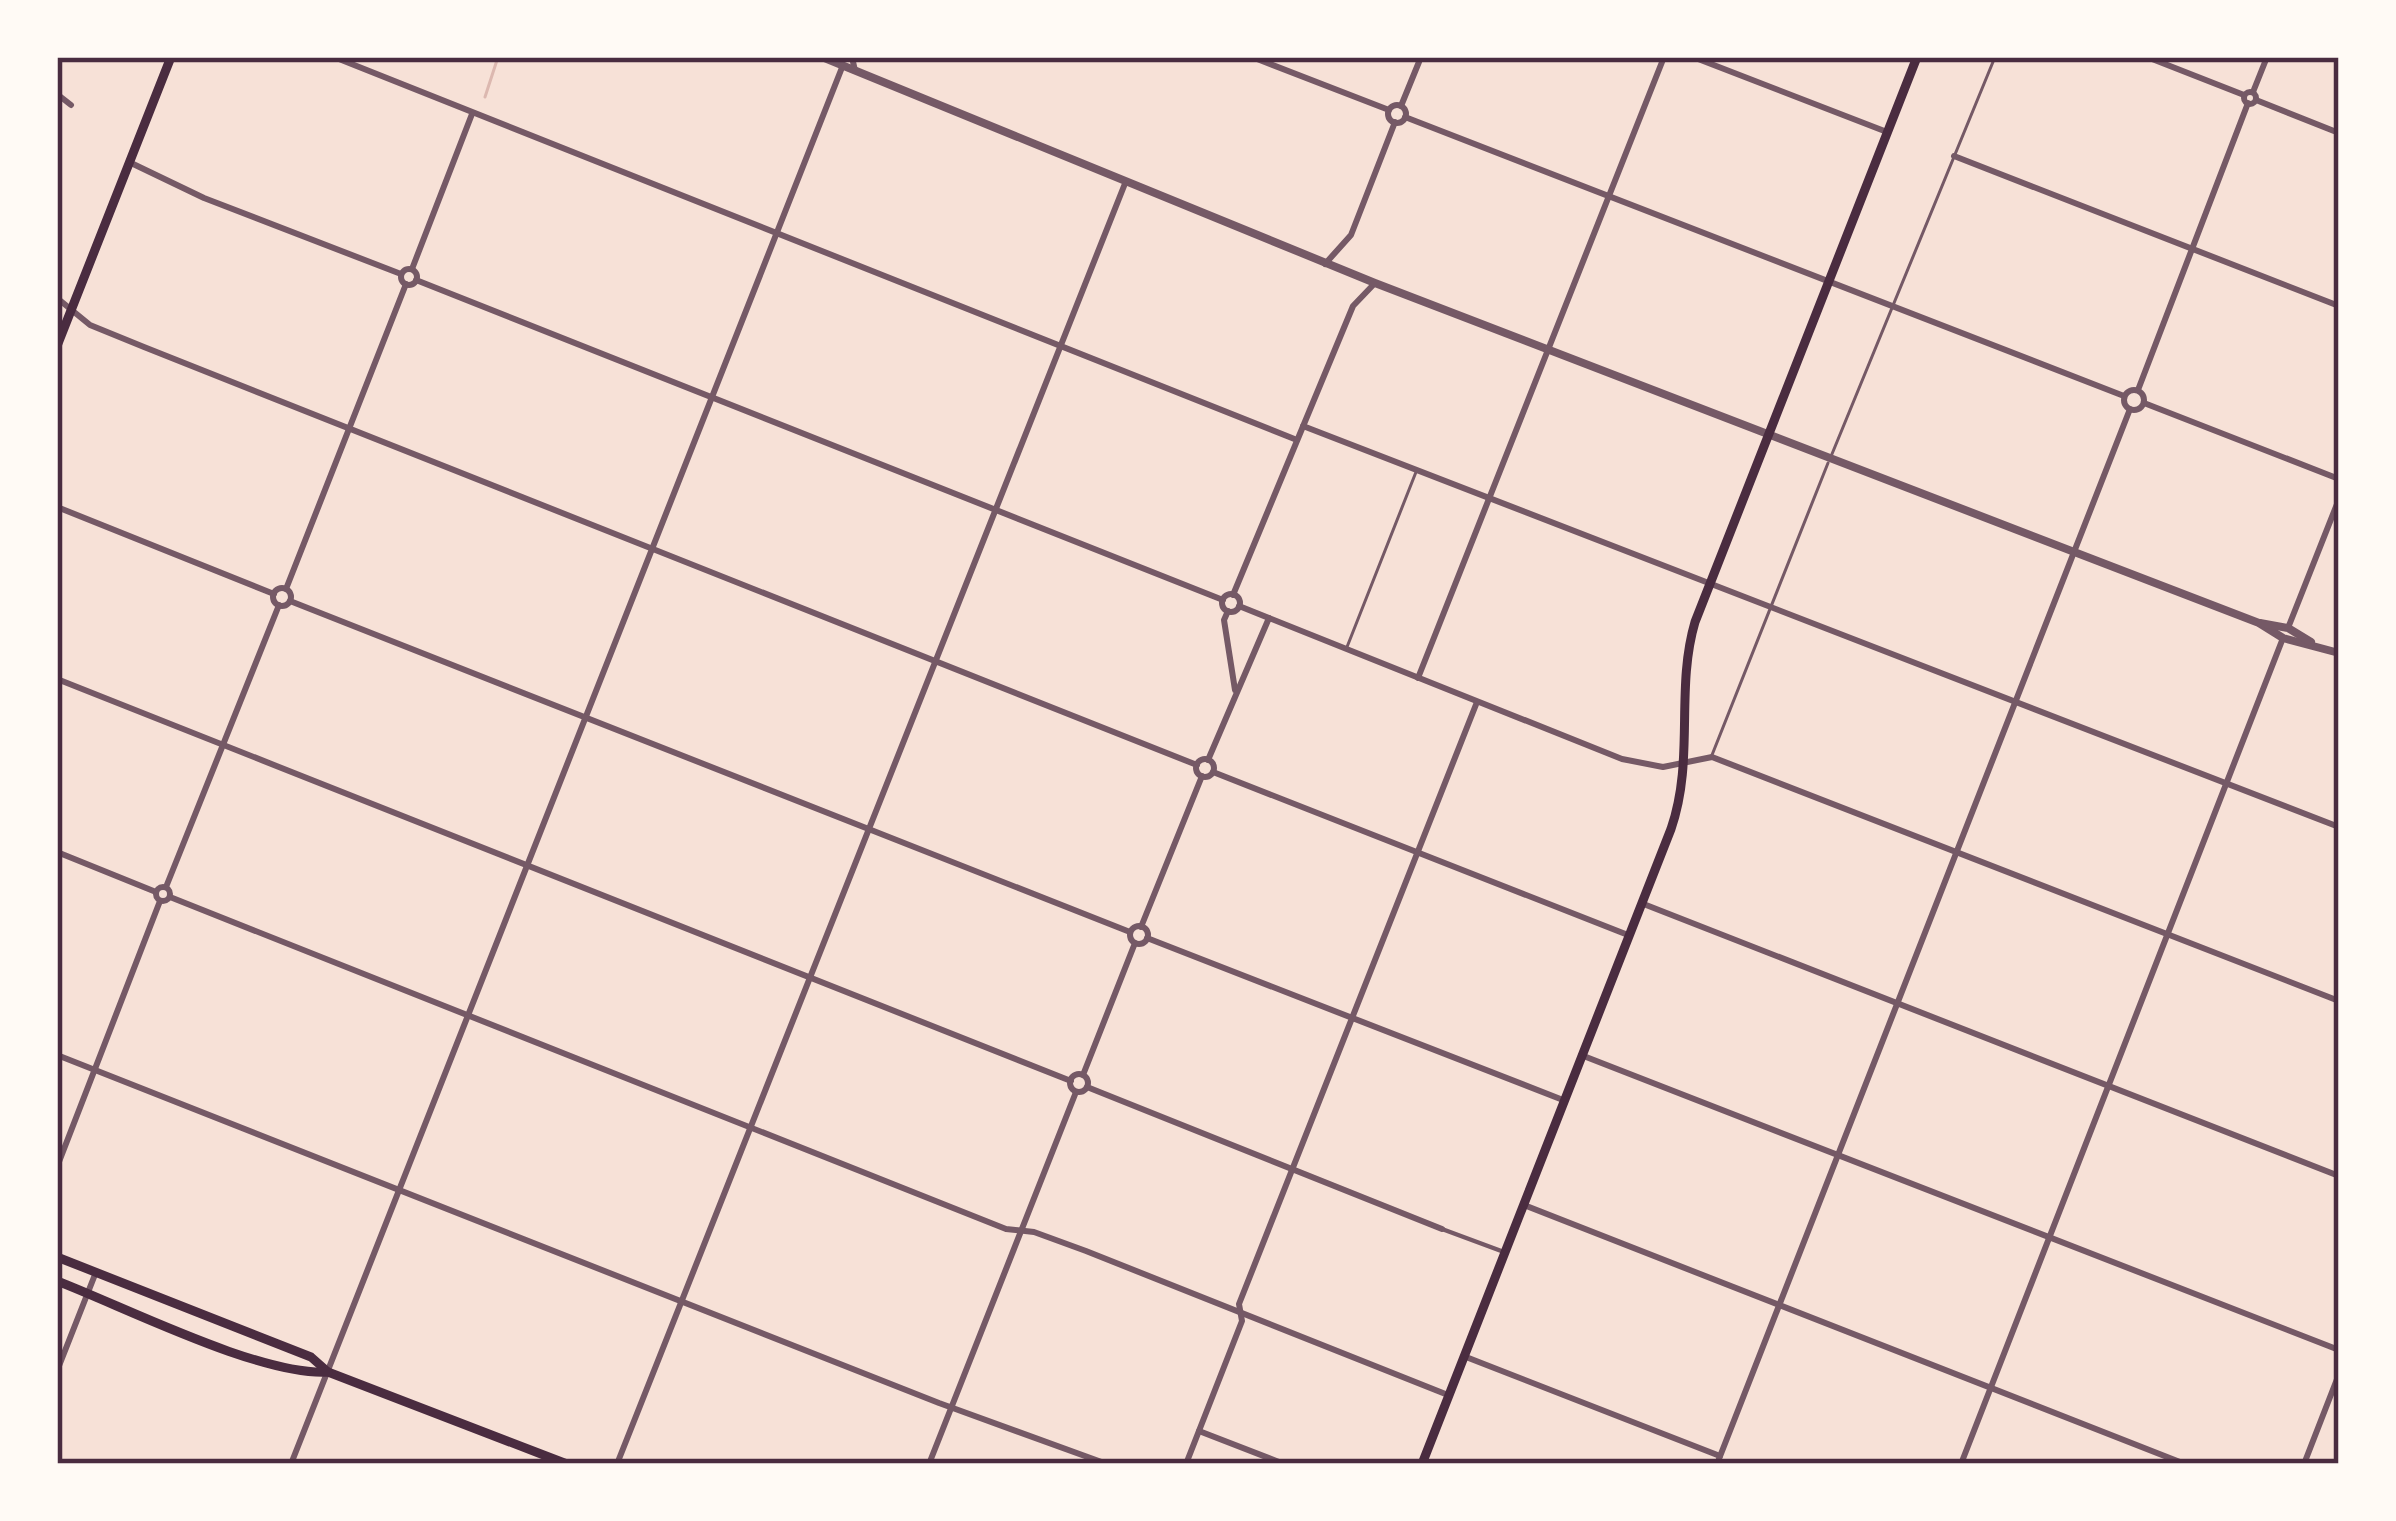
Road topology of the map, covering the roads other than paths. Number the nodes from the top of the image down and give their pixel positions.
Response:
1 (171, 57) edge
2 (334, 57) edge
3 (822, 57) edge
4 (853, 57) edge
5 (1252, 57) edge
6 (1420, 57) edge
7 (1664, 57) edge
8 (1693, 57) edge
9 (1917, 57) edge
10 (1996, 57) edge
11 (2147, 57) edge
12 (2267, 57) edge
13 (839, 61) edge
14 (856, 71) junction
15 (57, 94) edge
16 (2250, 98) junction
17 (71, 104) dead end
18 (1401, 106) junction
19 (1389, 110) junction
20 (472, 114) junction
21 (1406, 117) junction
22 (1395, 122) junction
23 (1887, 132) junction
24 (2339, 133) edge
25 (1954, 156) junction
26 (129, 162) junction
27 (1126, 181) junction
28 (1610, 197) junction
29 (778, 234) junction
30 (2193, 250) junction
31 (1325, 263) junction
32 (412, 269) junction
33 (401, 274) junction
34 (416, 280) junction
35 (406, 284) junction
36 (1375, 284) junction
37 (1829, 284) junction
38 (57, 298) edge
39 (2339, 306) edge
40 (1892, 308) junction
41 (71, 310) junction
42 (57, 346) edge
43 (1063, 346) junction
44 (1549, 352) junction
45 (2138, 390) junction
46 (2124, 396) junction
47 (713, 399) junction
48 (2144, 404) junction
49 (2130, 409) junction
50 (1304, 426) junction
51 (350, 429) junction
52 (1768, 436) junction
53 (1298, 440) junction
54 (1831, 457) junction
55 (1417, 470) junction
56 (2339, 478) edge
57 (1490, 499) junction
58 (2339, 499) edge
59 (57, 508) edge
60 (996, 510) junction
61 (653, 549) junction
62 (2075, 550) junction
63 (1708, 585) junction
64 (286, 589) junction
65 (274, 594) junction
66 (1233, 595) junction
67 (1223, 600) junction
68 (290, 601) junction
69 (279, 605) junction
70 (1239, 606) junction
71 (1769, 608) junction
72 (1228, 611) junction
73 (1269, 618) junction
74 (2259, 623) junction
75 (2288, 628) junction
76 (2283, 638) junction
77 (2311, 643) junction
78 (1346, 649) junction
79 (2339, 653) edge
80 (937, 661) junction
81 (1418, 678) junction
82 (57, 679) edge
83 (1235, 693) junction
84 (1477, 701) junction
85 (2016, 701) junction
86 (585, 718) junction
87 (223, 745) junction
88 (1712, 757) junction
89 (1208, 760) junction
90 (1687, 762) junction
91 (1197, 765) junction
92 (1213, 772) junction
93 (1202, 776) junction
94 (2229, 783) junction
95 (2339, 827) edge
96 (869, 830) junction
97 (1417, 851) junction
98 (57, 852) edge
99 (1958, 852) junction
100 (527, 865) junction
101 (166, 887) junction
102 (156, 892) junction
103 (170, 897) junction
104 (160, 901) junction
105 (1641, 903) junction
106 (1142, 926) junction
107 (1130, 932) junction
108 (1628, 935) junction
109 (2169, 935) junction
110 (1147, 938) junction
111 (1135, 943) junction
112 (811, 977) junction
113 (2339, 1001) edge
114 (1899, 1004) junction
115 (468, 1016) junction
116 (1352, 1016) junction
117 (1581, 1054) junction
118 (57, 1055) edge
119 (95, 1070) junction
120 (1083, 1076) junction
121 (1071, 1081) junction
122 (2109, 1085) junction
123 (1087, 1087) junction
124 (1076, 1092) junction
125 (1564, 1100) junction
126 (751, 1128) junction
127 (1839, 1154) junction
128 (57, 1167) edge
129 (1293, 1168) junction
130 (2339, 1176) edge
131 (399, 1191) junction
132 (1522, 1204) junction
133 (1442, 1228) joint
134 (1021, 1231) junction
135 (2050, 1237) junction
136 (1504, 1252) junction
137 (57, 1257) edge
138 (96, 1272) junction
139 (57, 1281) edge
140 (88, 1293) junction
141 (682, 1303) junction
142 (1780, 1305) junction
143 (1240, 1312) junction
144 (2339, 1350) edge
145 (1463, 1357) junction
146 (58, 1370) edge
147 (328, 1372) junction
148 (2339, 1374) edge
149 (1991, 1388) junction
150 (1448, 1395) junction
151 (952, 1406) junction
152 (1199, 1431) junction
153 (1718, 1460) edge
154 (291, 1464) edge
155 (567, 1464) edge
156 (617, 1464) edge
157 (929, 1464) edge
158 (1107, 1464) edge
159 (1186, 1464) edge
160 (1284, 1464) edge
161 (1422, 1464) edge
162 (1961, 1464) edge
163 (2185, 1464) edge
164 (2304, 1464) edge

1 - 26 main road
2 - 20 street
3 - 13 street
4 - 14 street
5 - 19 street
6 - 18 street
7 - 28 street
8 - 23 street
9 - 23 main road
10 - 25 lane
11 - 16 street
12 - 16 street
13 - 14 street
13 - 29 street
14 - 27 street
15 - 17 street
16 - 24 street
16 - 30 street
18 - 19 street
18 - 21 street
19 - 22 street
20 - 29 street
20 - 32 street
21 - 22 street
21 - 28 street
22 - 31 street
23 - 37 main road
25 - 30 street
25 - 40 lane
26 - 33 street
26 - 41 main road
27 - 31 street
27 - 43 street
28 - 37 street
28 - 44 street
29 - 43 street
29 - 47 street
30 - 39 street
30 - 45 street
31 - 36 street
32 - 33 street
32 - 34 street
33 - 35 street
34 - 35 street
34 - 47 street
35 - 51 street
36 - 44 street
36 - 50 street
37 - 40 street
37 - 52 main road
38 - 41 street
40 - 46 street
40 - 54 lane
41 - 42 main road
41 - 51 street
43 - 53 street
43 - 60 street
44 - 52 street
44 - 57 street
45 - 46 street
45 - 48 street
46 - 49 street
47 - 60 street
47 - 61 street
48 - 49 street
48 - 56 street
49 - 62 street
50 - 53 street
50 - 55 street
51 - 61 street
51 - 64 street
52 - 54 street
52 - 63 main road
53 - 66 street
54 - 62 street
54 - 71 lane
55 - 57 street
55 - 78 lane
57 - 63 street
57 - 81 street
58 - 75 street
59 - 65 street
60 - 67 street
60 - 80 street
61 - 80 street
61 - 86 street
62 - 74 street
62 - 85 street
63 - 71 street
63 - 90 main road
64 - 65 street
64 - 68 street
65 - 69 street
66 - 67 street
66 - 70 street
67 - 72 street
68 - 69 street
68 - 86 street
69 - 87 street
70 - 72 street
70 - 73 street
71 - 85 street
71 - 88 lane
72 - 83 street
73 - 78 street
73 - 83 street
74 - 75 street
74 - 76 street
75 - 77 street
76 - 77 street
76 - 94 street
77 - 79 street
78 - 81 street
80 - 91 street
80 - 96 street
81 - 84 street
82 - 87 street
83 - 89 street
84 - 90 street
84 - 97 street
85 - 94 street
85 - 99 street
86 - 96 street
86 - 100 street
87 - 100 street
87 - 101 street
88 - 90 street
88 - 99 street
89 - 91 street
89 - 92 street
90 - 105 main road
91 - 93 street
92 - 93 street
92 - 97 street
93 - 106 street
94 - 95 street
94 - 109 street
96 - 107 street
96 - 112 street
97 - 108 street
97 - 116 street
98 - 102 street
99 - 109 street
99 - 114 street
100 - 112 street
100 - 115 street
101 - 102 street
101 - 103 street
102 - 104 street
103 - 104 street
103 - 115 street
104 - 119 street
105 - 108 main road
105 - 114 street
106 - 107 street
106 - 110 street
107 - 111 street
108 - 117 main road
109 - 113 street
109 - 122 street
110 - 111 street
110 - 116 street
111 - 120 street
112 - 121 street
112 - 126 street
114 - 122 street
114 - 127 street
115 - 126 street
115 - 131 street
116 - 125 street
116 - 129 street
117 - 125 main road
117 - 127 street
118 - 119 street
119 - 128 street
119 - 131 street
120 - 121 street
120 - 123 street
121 - 124 street
122 - 130 street
122 - 135 street
123 - 124 street
123 - 129 street
124 - 134 street
125 - 132 main road
126 - 134 street
126 - 141 street
127 - 135 street
127 - 142 street
129 - 133 street
129 - 143 street
131 - 141 street
131 - 147 street
132 - 136 main road
132 - 142 street
133 - 136 street
134 - 143 street
134 - 151 street
135 - 144 street
135 - 149 street
136 - 145 main road
137 - 138 main road
138 - 140 street
138 - 147 main road
139 - 140 main road
140 - 146 street
140 - 147 main road
141 - 151 street
141 - 156 street
142 - 149 street
142 - 153 street
143 - 150 street
143 - 152 street
145 - 150 main road
145 - 153 street
147 - 154 street
147 - 155 main road
148 - 164 street
149 - 162 street
149 - 163 street
150 - 161 main road
151 - 157 street
151 - 158 street
152 - 159 street
152 - 160 street

